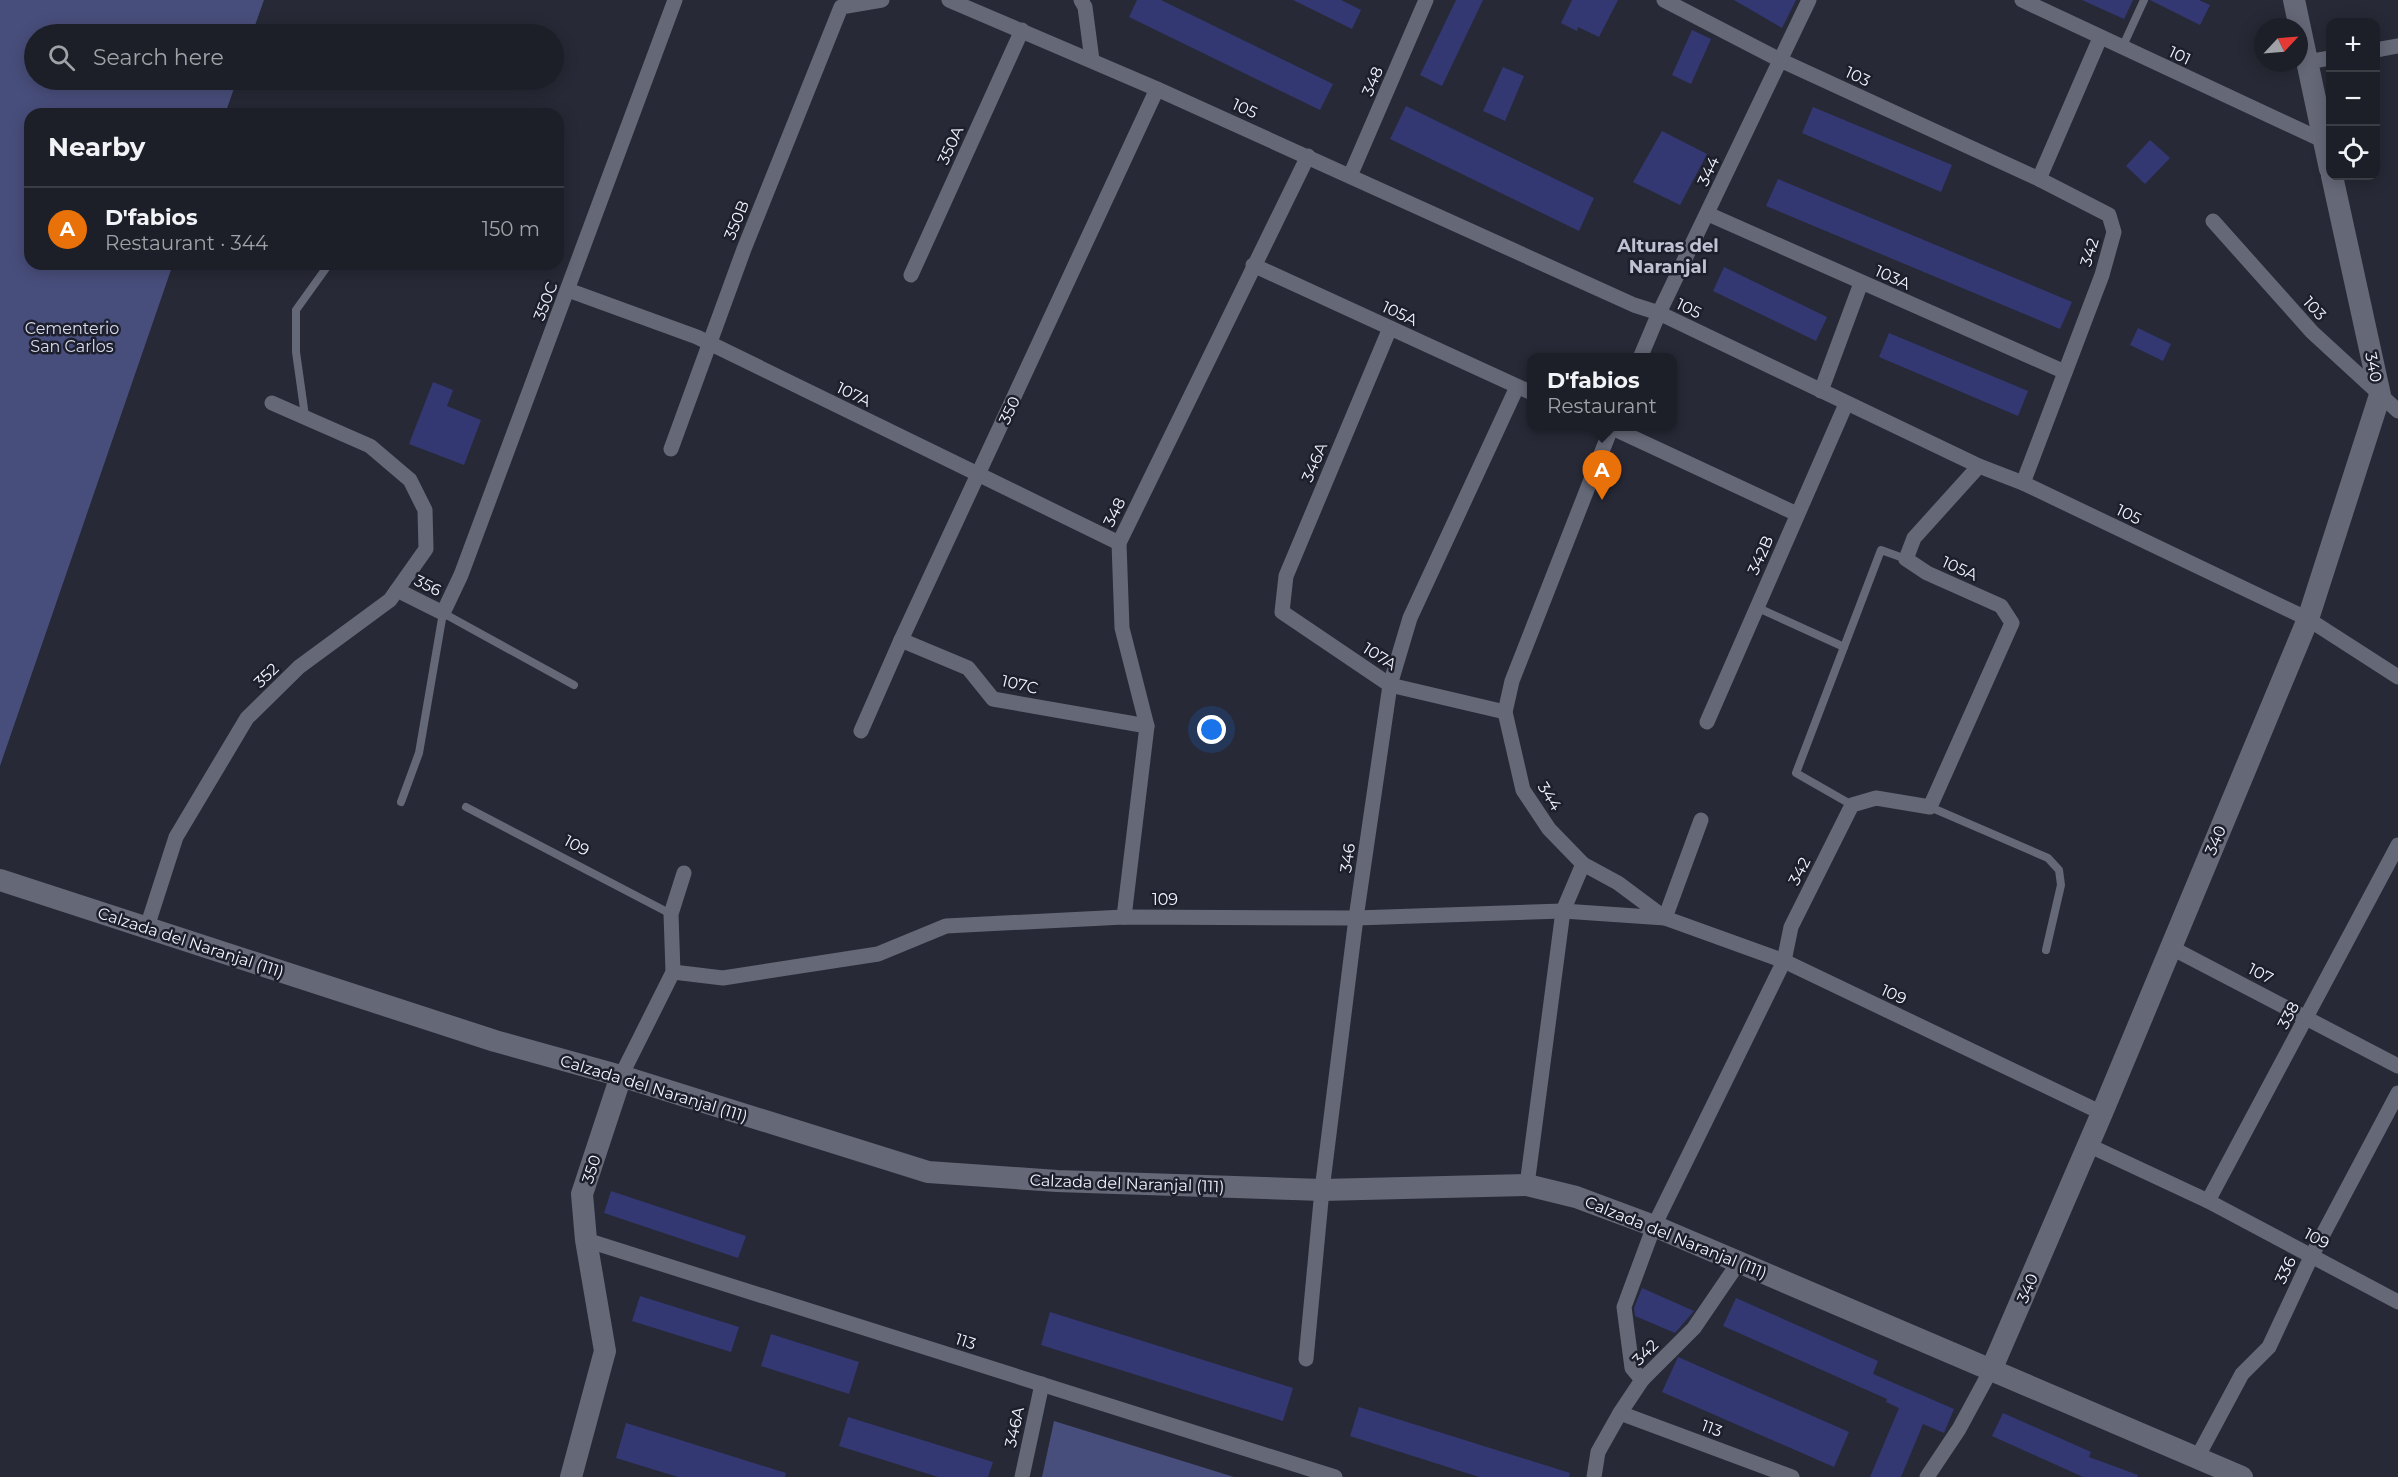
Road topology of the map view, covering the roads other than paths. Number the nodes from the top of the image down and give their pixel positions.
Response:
1 (675, 0) edge
2 (882, 0) edge
3 (949, 0) edge
4 (1081, 0) edge
5 (1426, 0) edge
6 (1664, 0) edge
7 (1809, 0) edge
8 (2022, 0) edge
9 (2144, 0) edge
10 (2294, 0) edge
11 (2298, 18) edge
12 (1022, 30) junction
13 (2100, 38) junction
14 (2398, 45) edge
15 (2122, 49) junction
16 (2380, 49) edge
17 (2326, 59) edge
18 (1092, 60) junction
19 (1780, 60) junction
20 (2308, 62) edge
21 (2308, 67) edge
22 (1158, 89) junction
23 (2324, 141) junction
24 (2326, 149) edge
25 (1308, 156) junction
26 (1350, 176) junction
27 (2039, 179) junction
28 (2333, 180) edge
29 (1708, 214) junction
30 (2213, 221) dead end
31 (1253, 265) junction
32 (325, 270) edge
33 (911, 275) dead end
34 (1862, 283) junction
35 (568, 290) junction
36 (1659, 313) junction
37 (1390, 328) junction
38 (711, 344) junction
39 (1642, 353) edge
40 (2065, 372) junction
41 (1517, 387) junction
42 (1527, 391) edge
43 (1821, 391) junction
44 (2380, 395) junction
45 (272, 403) dead end
46 (1846, 404) junction
47 (2398, 411) edge
48 (305, 417) junction
49 (1608, 431) edge
50 (1619, 431) edge
51 (671, 449) dead end
52 (1979, 466) junction
53 (979, 475) junction
54 (2023, 483) junction
55 (1797, 514) junction
56 (1119, 543) junction
57 (1906, 559) junction
58 (397, 590) junction
59 (1756, 607) junction
60 (1282, 612) joint
61 (443, 613) junction
62 (2308, 619) junction
63 (901, 640) junction
64 (1844, 646) junction
65 (2398, 677) edge
66 (574, 685) dead end
67 (1390, 685) junction
68 (1505, 712) junction
69 (1707, 722) dead end
70 (1147, 726) junction
71 (861, 731) dead end
72 (400, 802) dead end
73 (1852, 805) junction
74 (466, 807) dead end
75 (1930, 807) junction
76 (1701, 820) dead end
77 (2398, 845) edge
78 (1583, 864) junction
79 (684, 873) dead end
80 (0, 880) edge
81 (1563, 911) junction
82 (671, 914) junction
83 (1124, 917) junction
84 (1356, 918) junction
85 (1665, 918) junction
86 (147, 927) junction
87 (2170, 946) junction
88 (2046, 951) dead end
89 (1784, 961) junction
90 (673, 972) junction
91 (2307, 1017) junction
92 (2398, 1066) edge
93 (621, 1076) junction
94 (2398, 1093) edge
95 (2102, 1113) junction
96 (2088, 1145) junction
97 (1527, 1185) junction
98 (1322, 1190) junction
99 (2208, 1202) junction
100 (1654, 1226) junction
101 (586, 1240) junction
102 (2312, 1255) junction
103 (1739, 1262) junction
104 (2398, 1302) edge
105 (1306, 1359) dead end
106 (1992, 1368) junction
107 (1642, 1380) junction
108 (1042, 1384) junction
109 (1620, 1413) junction
110 (2198, 1456) junction
111 (571, 1477) edge
112 (1022, 1477) edge
113 (1335, 1477) edge
114 (1594, 1477) edge
115 (1791, 1477) edge
116 (1927, 1477) edge
117 (2242, 1477) edge

1 - 35 street, 350C
2 - 38 street, 350B
3 - 12 street, 105
4 - 18 street
5 - 26 street, 348
6 - 19 street, 103
7 - 19 street, 344
8 - 13 street, 101
9 - 15 lane
10 - 11 main road
12 - 18 street, 105
12 - 33 street, 350A
13 - 15 street, 101
13 - 27 street
14 - 16 street
15 - 23 street, 101
17 - 20 street
18 - 22 street, 105
19 - 27 street, 103
19 - 29 street, 344
21 - 23 main road
22 - 25 street, 105
22 - 53 street, 350
23 - 24 main road
25 - 26 street, 105
25 - 31 street, 348
26 - 36 street, 105
27 - 40 street, 342
28 - 44 main road, 340
29 - 34 street, 103A
29 - 36 street, 344
30 - 44 street, 103
31 - 37 street, 105A
31 - 56 street, 348
32 - 48 lane
34 - 40 street, 103A
34 - 43 street
35 - 38 street, 107A
35 - 61 street, 350C
36 - 39 street, 344
36 - 43 street, 105
37 - 41 street, 105A
37 - 60 street, 346A
38 - 51 street, 350B
38 - 53 street, 107A
40 - 54 street, 342
41 - 42 street, 105A
41 - 67 street, 346
43 - 46 street, 105
44 - 47 street, 103
44 - 62 main road, 340
45 - 48 street
46 - 52 street, 105
46 - 55 street, 342B
48 - 58 street, 352
49 - 68 street, 344
50 - 55 street
52 - 54 street, 105
52 - 57 street
53 - 56 street, 107A
53 - 63 street, 350
54 - 62 street, 105
55 - 59 street, 342B
56 - 70 street, 348
57 - 64 lane
57 - 75 street, 105A
58 - 61 street, 356
58 - 86 street, 352
59 - 64 lane
59 - 69 street, 342B
60 - 67 street, 107A
61 - 66 lane
61 - 72 lane
62 - 65 street, 105
62 - 87 main road, 340
63 - 70 street, 107C
63 - 71 street, 350
64 - 73 lane
67 - 68 street, 107A
67 - 84 street, 346
68 - 78 street, 344
70 - 83 street, 348
73 - 75 street
73 - 89 street, 342
74 - 82 lane, 109
75 - 88 lane
76 - 85 street
77 - 91 street, 338
78 - 81 street
78 - 85 street, 109
79 - 82 street, 350
80 - 86 main road, Calzada del Naranjal (111)
81 - 84 street, 109
81 - 85 street, 109
81 - 97 street
82 - 90 street, 350
83 - 84 street, 109
83 - 90 street, 109
84 - 98 street, 346
85 - 89 street, 109
86 - 93 main road, Calzada del Naranjal (111)
87 - 91 street, 107
87 - 95 main road, 340
89 - 95 street, 109
89 - 100 street, 342
90 - 93 street, 350
91 - 92 street, 107
91 - 99 street, 338
93 - 98 main road, Calzada del Naranjal (111)
93 - 101 main road, 350
94 - 102 street, 336
95 - 96 main road, 340
96 - 99 street, 109
96 - 106 main road, 340
97 - 98 main road, Calzada del Naranjal (111)
97 - 100 main road, Calzada del Naranjal (111)
98 - 105 street, 346
99 - 102 street, 109
100 - 103 main road, Calzada del Naranjal (111)
100 - 107 street, 342
101 - 108 street, 113
101 - 111 main road, 350
102 - 104 street, 109
102 - 110 street, 336
103 - 106 main road, Calzada del Naranjal (111)
103 - 107 street, 342
106 - 110 main road, Calzada del Naranjal (111)
106 - 116 street, 340
107 - 109 street, 342
108 - 112 street, 346A
108 - 113 street, 113
109 - 114 street, 342
109 - 115 street, 113
110 - 117 main road, Calzada del Naranjal (111)

